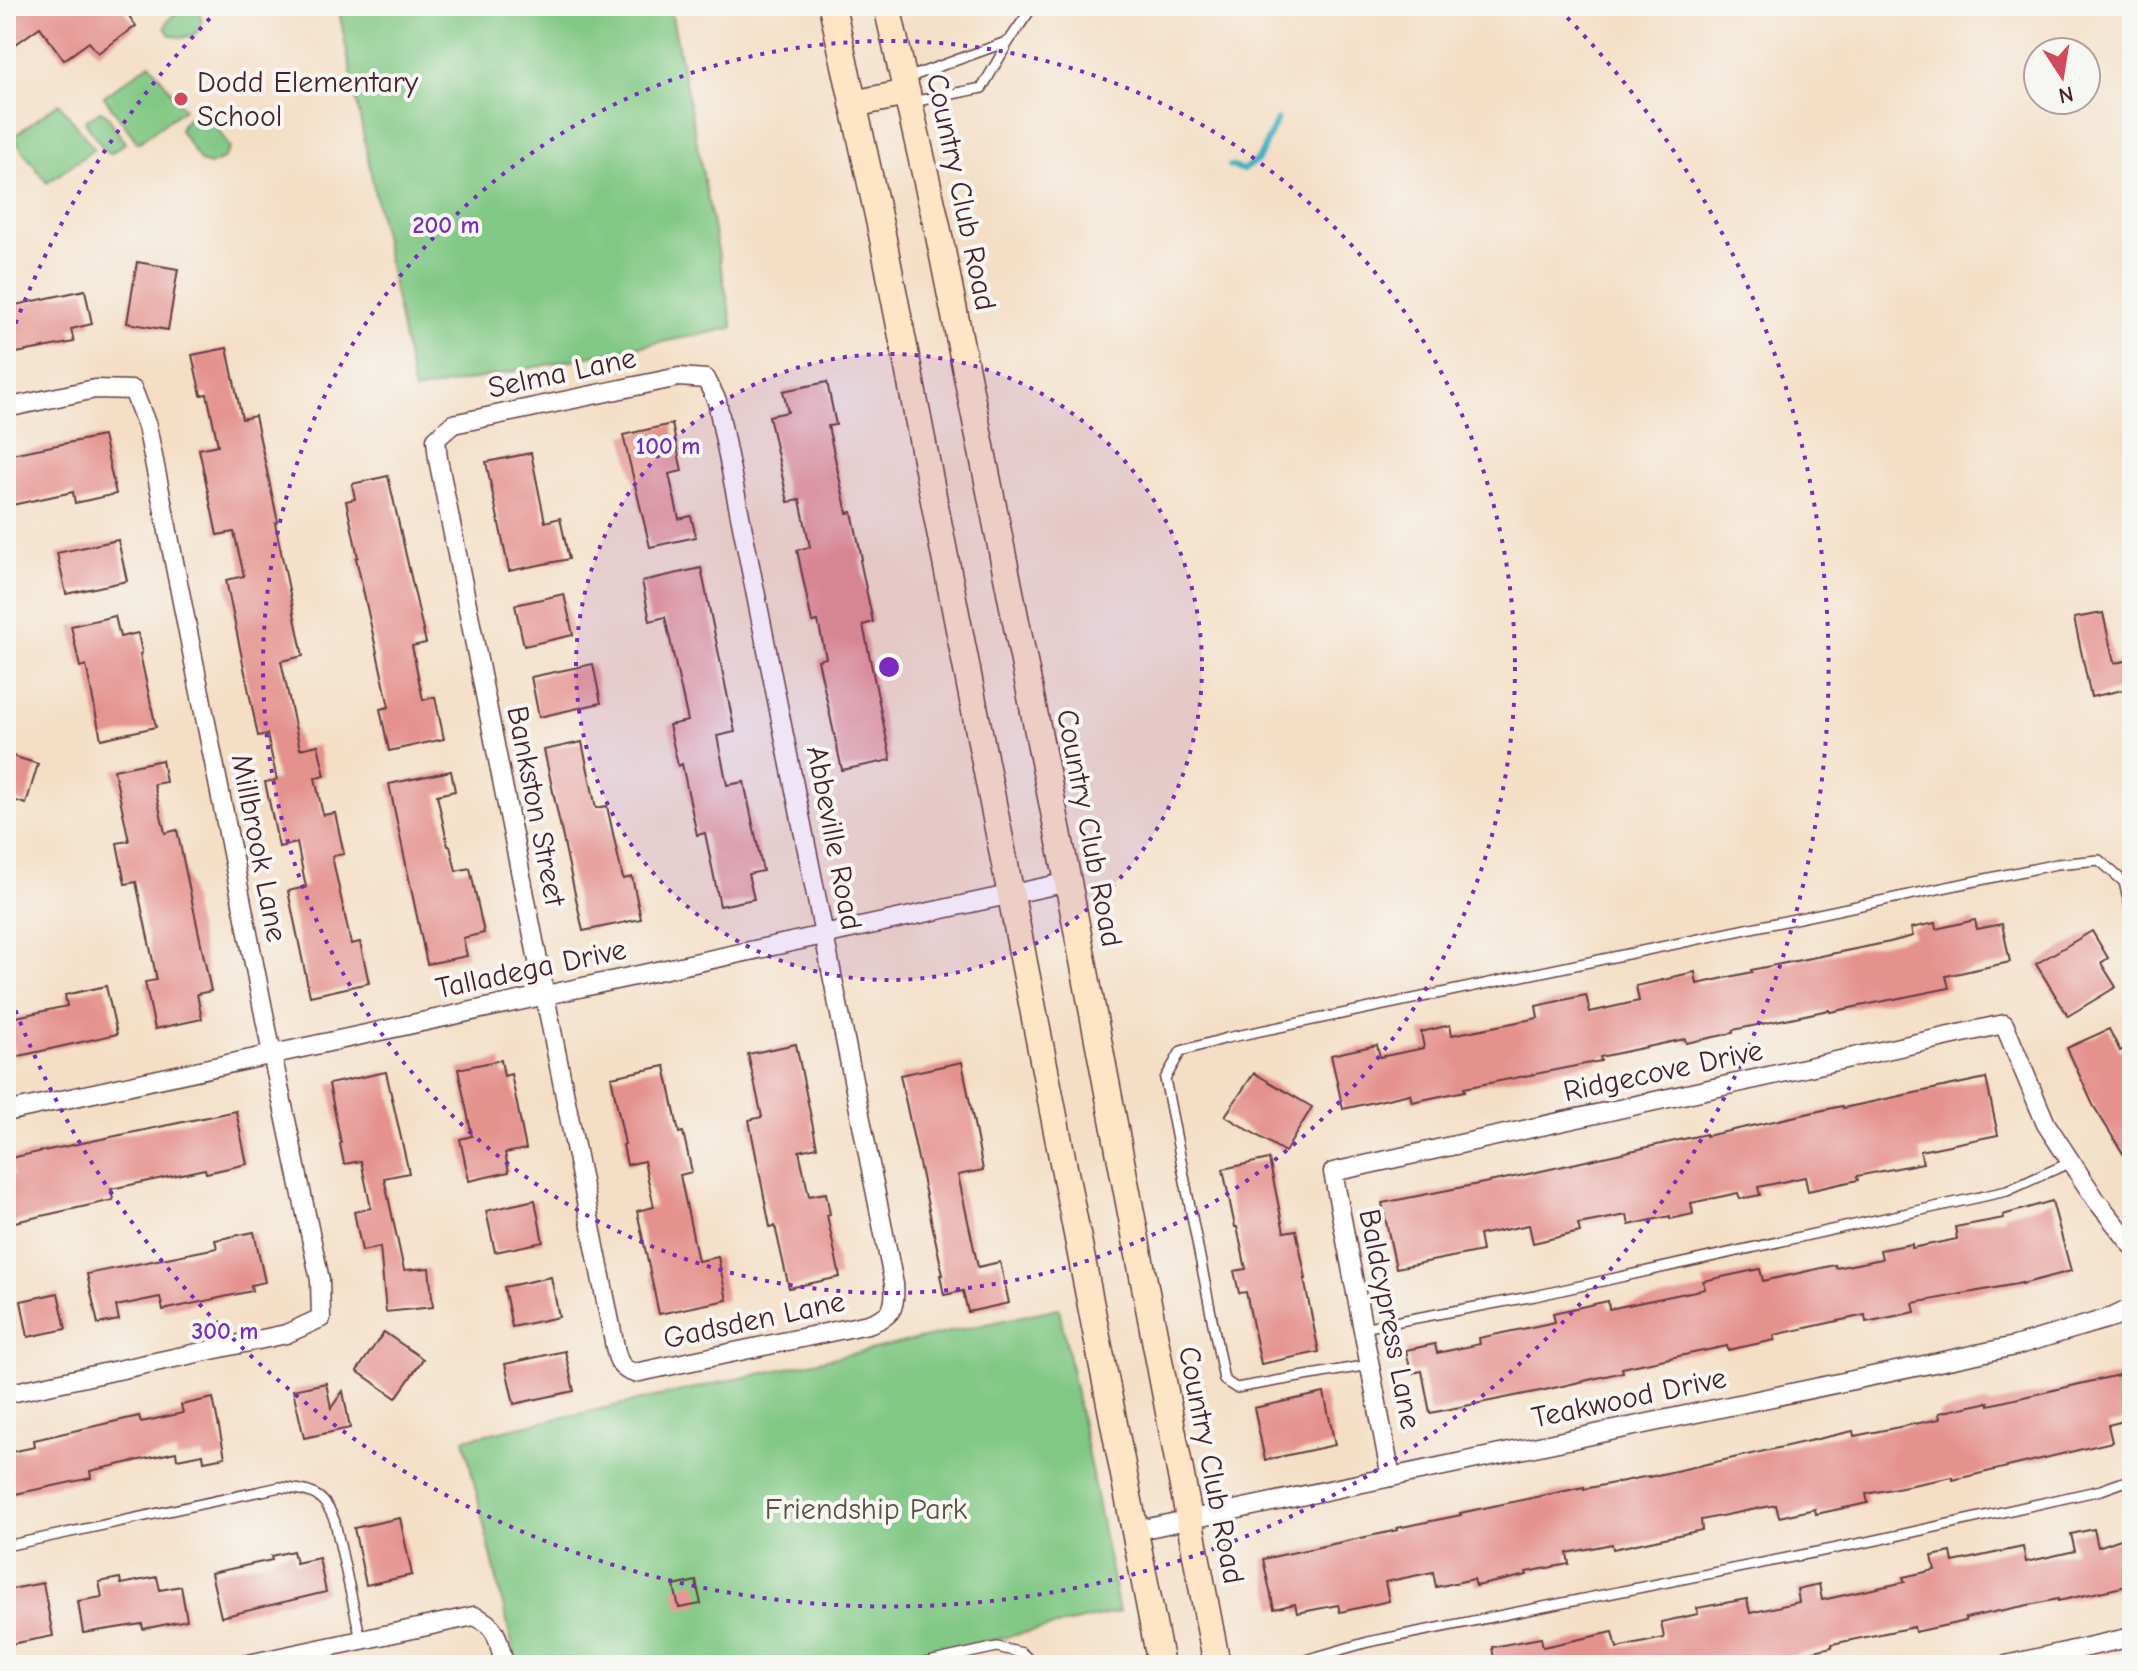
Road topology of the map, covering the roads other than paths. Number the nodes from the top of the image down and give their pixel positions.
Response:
1 (832, 6) edge
2 (887, 6) edge
3 (1033, 6) edge
4 (1009, 41) junction
5 (906, 92) junction
6 (853, 104) junction
7 (706, 379) joint
8 (6, 408) edge
9 (436, 439) joint
10 (1068, 882) junction
11 (1012, 895) junction
12 (2132, 914) edge
13 (825, 934) junction
14 (546, 994) junction
15 (272, 1054) junction
16 (6, 1112) edge
17 (2071, 1162) junction
18 (1333, 1172) joint
19 (2132, 1245) edge
20 (2132, 1308) edge
21 (892, 1311) joint
22 (1362, 1328) junction
23 (1369, 1365) junction
24 (625, 1370) joint
25 (6, 1394) edge
26 (1391, 1477) junction
27 (2132, 1479) edge
28 (1188, 1520) junction
29 (1134, 1531) junction
30 (6, 1546) edge
31 (2132, 1637) edge
32 (361, 1640) junction
33 (244, 1665) edge
34 (504, 1665) edge
35 (915, 1665) edge
36 (1035, 1665) edge
37 (1161, 1665) edge
38 (1217, 1665) edge
39 (1299, 1665) edge
40 (2006, 1665) edge

1 - 6 main road
2 - 5 main road, Country Club Road
3 - 4 lane
4 - 5 lane
4 - 5 lane
5 - 6 main road
5 - 10 main road, Country Club Road
6 - 11 main road
7 - 9 street, Selma Lane
7 - 13 street, Abbeville Road
8 - 15 street, Millbrook Lane
9 - 14 street, Bankston Street
10 - 11 street, Talladega Drive
10 - 28 main road, Country Club Road
11 - 13 street, Talladega Drive
11 - 29 main road
12 - 23 lane
13 - 14 street, Talladega Drive
13 - 21 street, Abbeville Road
14 - 15 street, Talladega Drive
14 - 24 street, Bankston Street
15 - 16 street, Talladega Drive
15 - 25 street, Millbrook Lane
17 - 18 street, Ridgecove Drive
17 - 19 street
17 - 22 lane
18 - 22 street, Baldcypress Lane
20 - 26 street, Teakwood Drive
21 - 24 street, Gadsden Lane
22 - 23 street, Baldcypress Lane
23 - 26 street, Baldcypress Lane
26 - 28 street, Teakwood Drive
27 - 39 lane
28 - 29 street, Teakwood Drive
28 - 38 main road, Country Club Road
29 - 37 main road
30 - 32 lane
31 - 40 street
32 - 33 street
32 - 34 street
35 - 36 lane

